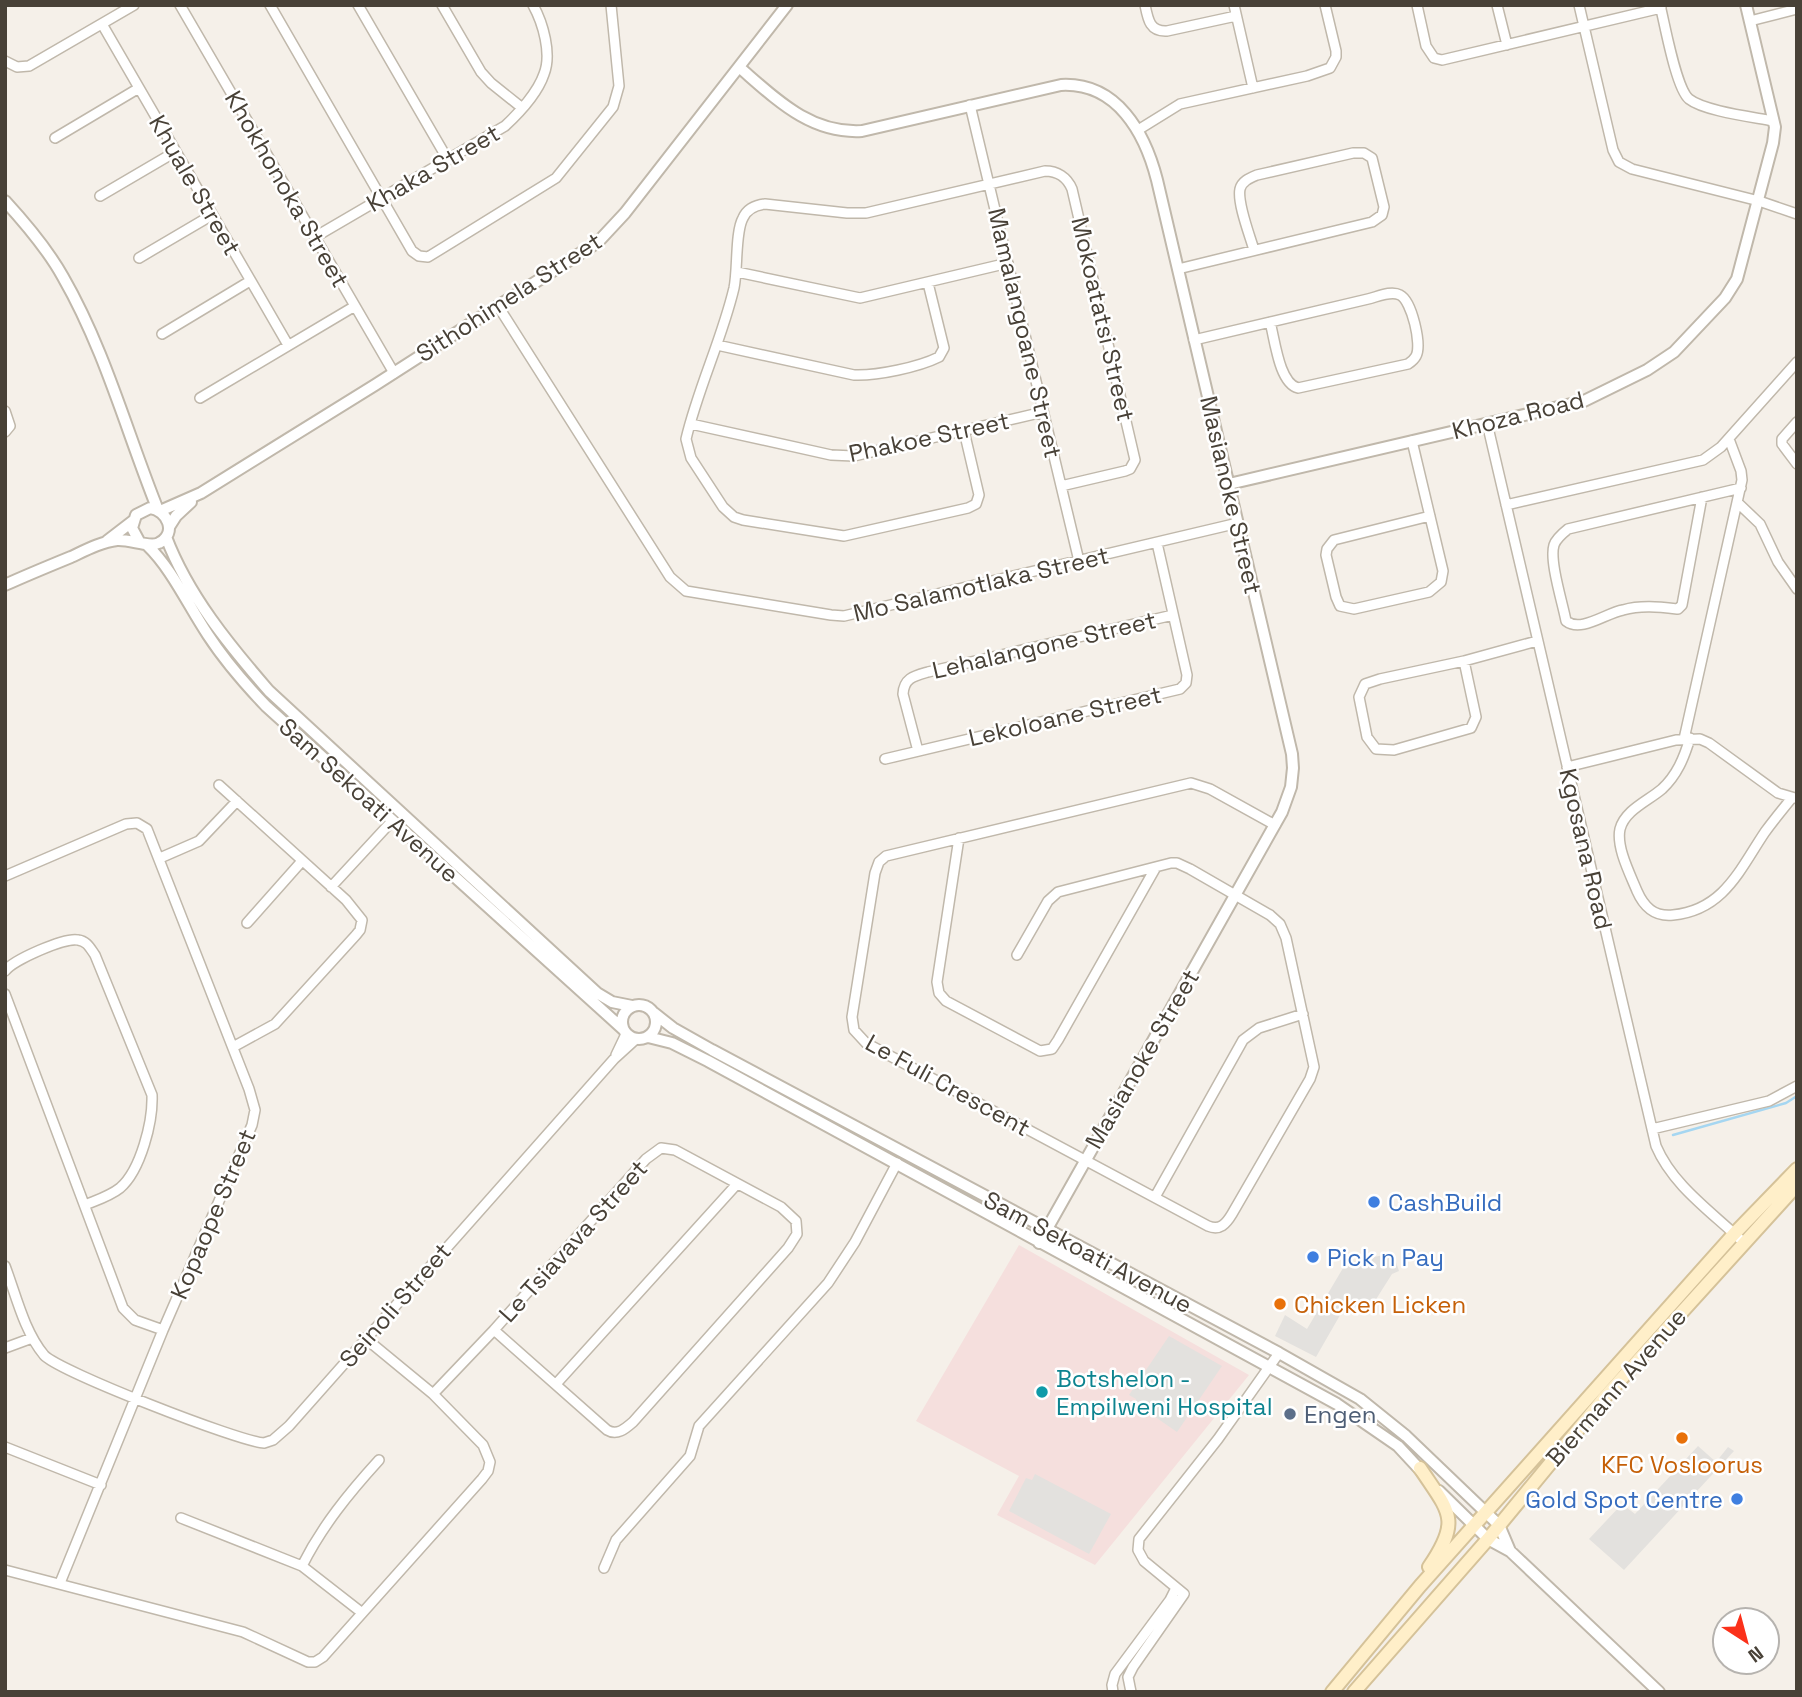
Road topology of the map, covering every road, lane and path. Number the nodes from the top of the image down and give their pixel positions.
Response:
1 (134, 5) edge
2 (180, 5) edge
3 (270, 5) edge
4 (358, 5) edge
5 (442, 5) edge
6 (533, 5) edge
7 (611, 5) edge
8 (787, 5) edge
9 (1144, 5) edge
10 (1234, 5) edge
11 (1325, 5) edge
12 (1417, 5) edge
13 (1497, 5) edge
14 (1579, 5) edge
15 (1746, 5) edge
16 (1661, 6) edge
17 (1797, 9) edge
18 (1237, 16) junction
19 (1750, 21) junction
20 (102, 24) junction
21 (1585, 27) junction
22 (1507, 45) junction
23 (5, 61) edge
24 (739, 67) junction
25 (139, 88) junction
26 (1253, 88) junction
27 (970, 105) junction
28 (521, 107) junction
29 (1773, 121) junction
30 (1138, 130) junction
31 (55, 138) dead end
32 (175, 152) junction
33 (448, 160) junction
34 (989, 183) junction
35 (100, 196) dead end
36 (381, 198) junction
37 (5, 201) edge
38 (1759, 201) junction
39 (1797, 214) edge
40 (212, 215) junction
41 (315, 237) junction
42 (1254, 250) junction
43 (139, 258) dead end
44 (1008, 263) junction
45 (1178, 270) junction
46 (737, 272) junction
47 (250, 281) junction
48 (928, 283) junction
49 (355, 306) junction
50 (498, 306) junction
51 (1270, 322) junction
52 (162, 334) dead end
53 (1195, 340) junction
54 (288, 345) junction
55 (717, 345) junction
56 (1797, 362) edge
57 (394, 373) junction
58 (200, 398) dead end
59 (5, 411) edge
60 (1043, 412) junction
61 (1797, 422) edge
62 (1487, 423) junction
63 (691, 424) junction
64 (5, 432) edge
65 (964, 432) junction
66 (1729, 439) junction
67 (1412, 441) junction
68 (1797, 464) edge
69 (1229, 484) junction
70 (148, 485) junction
71 (1060, 486) junction
72 (1741, 488) junction
73 (201, 493) junction
74 (1702, 497) junction
75 (1738, 503) junction
76 (1506, 505) junction
77 (142, 510) junction
78 (159, 510) junction
79 (1430, 516) junction
80 (133, 521) junction
81 (1238, 523) junction
82 (167, 532) junction
83 (107, 541) junction
84 (143, 543) junction
85 (1157, 543) junction
86 (1079, 561) junction
87 (5, 585) edge
88 (1797, 589) edge
89 (1173, 615) junction
90 (1537, 641) junction
91 (1464, 661) junction
92 (1687, 738) junction
93 (918, 751) junction
94 (885, 759) dead end
95 (1567, 767) junction
96 (219, 785) dead end
97 (1794, 798) edge
98 (237, 801) junction
99 (392, 821) junction
100 (1275, 825) junction
101 (959, 838) junction
102 (160, 858) junction
103 (302, 861) junction
104 (1156, 867) junction
105 (5, 876) edge
106 (331, 887) junction
107 (1235, 895) junction
108 (247, 923) dead end
109 (1017, 955) dead end
110 (5, 971) edge
111 (5, 994) edge
112 (632, 1006) junction
113 (654, 1013) junction
114 (1303, 1014) junction
115 (628, 1034) junction
116 (648, 1037) junction
117 (233, 1047) junction
118 (1797, 1086) edge
119 (1652, 1129) junction
120 (1085, 1158) junction
121 (897, 1163) junction
122 (1797, 1169) edge
123 (737, 1184) junction
124 (1797, 1185) edge
125 (1155, 1197) junction
126 (85, 1205) junction
127 (1046, 1230) junction
128 (1738, 1238) junction
129 (1038, 1242) junction
130 (5, 1266) edge
131 (163, 1330) junction
132 (494, 1330) junction
133 (32, 1338) junction
134 (365, 1338) junction
135 (5, 1348) edge
136 (1279, 1353) junction
137 (1268, 1367) junction
138 (556, 1384) junction
139 (433, 1394) junction
140 (136, 1398) junction
141 (5, 1447) edge
142 (379, 1460) dead end
143 (1420, 1468) junction
144 (101, 1485) junction
145 (1486, 1514) junction
146 (181, 1518) dead end
147 (1499, 1525) junction
148 (1475, 1527) junction
149 (1488, 1539) junction
150 (1510, 1551) junction
151 (302, 1566) junction
152 (604, 1568) dead end
153 (5, 1570) edge
154 (60, 1583) junction
155 (1420, 1586) junction
156 (1180, 1591) junction
157 (361, 1612) junction
158 (1113, 1692) edge
159 (1131, 1692) edge
160 (1332, 1692) edge
161 (1354, 1692) edge
162 (1659, 1692) edge

1 - 20 street
2 - 41 street, Khokhonoka Street
3 - 36 street
4 - 33 street
5 - 28 street
6 - 28 street, Khaka Street
7 - 36 street
8 - 24 street, Sithohimela Street
9 - 18 street
10 - 18 street
11 - 26 street
12 - 22 street
13 - 22 street
14 - 21 street
15 - 19 street, Khoza Road
16 - 21 street
16 - 29 street
17 - 19 street
18 - 26 street
19 - 29 street, Khoza Road
20 - 23 street
20 - 25 street, Khuale Street
21 - 22 street
21 - 38 street
24 - 27 street, Masianoke Street
24 - 50 street, Sithohimela Street
25 - 31 street
25 - 32 street, Khuale Street
26 - 30 street
27 - 30 street, Masianoke Street
27 - 34 street, Mamalangoane Street
28 - 33 street, Khaka Street
29 - 38 street, Khoza Road
30 - 45 street, Masianoke Street
32 - 35 street
32 - 40 street, Khuale Street
33 - 36 street, Khaka Street
34 - 44 street, Mamalangoane Street
34 - 46 street
34 - 71 street, Mokoatatsi Street
36 - 41 street, Khaka Street
37 - 70 street
38 - 39 street
38 - 62 street, Khoza Road
40 - 43 street
40 - 47 street, Khuale Street
41 - 49 street, Khokhonoka Street
42 - 42 street
42 - 45 street
44 - 48 street
44 - 60 street, Mamalangoane Street
45 - 53 street, Masianoke Street
46 - 48 street
46 - 55 street
47 - 52 street
47 - 54 street, Khuale Street
48 - 55 street
49 - 54 street
49 - 57 street, Khokhonoka Street
50 - 57 street, Sithohimela Street
50 - 86 street, Mo Salamotlaka Street
51 - 51 street
51 - 53 street
53 - 69 street, Masianoke Street
54 - 58 street
55 - 63 street
56 - 66 street
57 - 73 street, Sithohimela Street
59 - 64 street
60 - 65 street, Phakoe Street
60 - 71 street, Mamalangoane Street
61 - 68 street
62 - 67 street, Khoza Road
62 - 76 street, Kgosana Road
63 - 65 street, Phakoe Street
63 - 65 street
66 - 72 street
66 - 76 street
67 - 69 street, Khoza Road
67 - 79 street
69 - 81 street, Masianoke Street
70 - 77 street
70 - 78 street
71 - 86 street, Mamalangoane Street
72 - 74 street
72 - 75 street
73 - 78 street, Sithohimela Street
73 - 82 street, Sithohimela Street
74 - 74 street
75 - 88 street
75 - 92 street
76 - 90 street, Kgosana Road
77 - 78 street
77 - 80 street
78 - 82 street
79 - 79 street
80 - 83 street
80 - 84 street
81 - 85 street, Mo Salamotlaka Street
81 - 100 street, Masianoke Street
82 - 84 street
82 - 112 street, Sam Sekoati Avenue
83 - 84 street
83 - 87 street
84 - 99 street, Sam Sekoati Avenue
85 - 86 street, Mo Salamotlaka Street
85 - 89 street, Lekoloane Street
89 - 93 street, Lekoloane Street
89 - 93 street, Lehalangone Street
90 - 91 street
90 - 95 street, Kgosana Road
91 - 91 street
92 - 95 street
92 - 97 street
92 - 97 street
93 - 94 street, Lekoloane Street
95 - 119 street, Kgosana Road
96 - 98 street
98 - 102 street
98 - 103 street
99 - 106 street
99 - 115 street, Sam Sekoati Avenue
100 - 101 street, Le Fuli Crescent
100 - 107 street, Masianoke Street
101 - 104 street
101 - 120 street, Le Fuli Crescent
102 - 105 street, Kopaope Street
102 - 117 street, Kopaope Street
103 - 106 street
103 - 108 street
104 - 107 street, Le Fuli Crescent
104 - 109 street, Le Fuli Crescent
106 - 117 street
107 - 114 street, Le Fuli Crescent
107 - 120 street, Masianoke Street
110 - 126 street
111 - 126 street
112 - 113 street
112 - 115 street
113 - 116 street
113 - 127 street, Sam Sekoati Avenue
114 - 125 street
114 - 125 street, Le Fuli Crescent
115 - 116 street
115 - 134 street, Seinoli Street
116 - 121 street, Sam Sekoati Avenue
117 - 131 street, Kopaope Street
118 - 119 street
119 - 128 street, Kgosana Road
120 - 125 street, Le Fuli Crescent
120 - 127 street, Masianoke Street
121 - 129 street, Sam Sekoati Avenue
121 - 152 street
122 - 128 main road
123 - 132 street, Le Tsiavava Street
123 - 138 street
123 - 138 street, Le Tsiavava Street
124 - 128 main road
126 - 131 street
127 - 129 street, Masianoke Street
127 - 136 street, Sam Sekoati Avenue
128 - 145 main road
128 - 147 main road, Biermann Avenue
129 - 137 street, Sam Sekoati Avenue
130 - 133 street
131 - 140 street, Kopaope Street
132 - 138 street
132 - 139 street, Le Tsiavava Street
133 - 135 street
133 - 140 street
134 - 139 street
134 - 140 street, Seinoli Street
136 - 137 street
136 - 145 street, Sam Sekoati Avenue
137 - 143 street, Sam Sekoati Avenue
137 - 156 street
139 - 157 street
140 - 144 street, Kopaope Street
141 - 144 street
142 - 151 street
143 - 148 street, Sam Sekoati Avenue
143 - 155 main road
144 - 154 street, Kopaope Street
145 - 147 street, Sam Sekoati Avenue
145 - 148 main road
146 - 151 street
147 - 149 main road, Biermann Avenue
147 - 150 street
148 - 149 street, Sam Sekoati Avenue
148 - 155 main road
149 - 150 street, Sam Sekoati Avenue
149 - 161 main road, Biermann Avenue
150 - 162 street
151 - 157 street
153 - 154 street
154 - 157 street
155 - 160 main road
156 - 158 street
156 - 159 street

